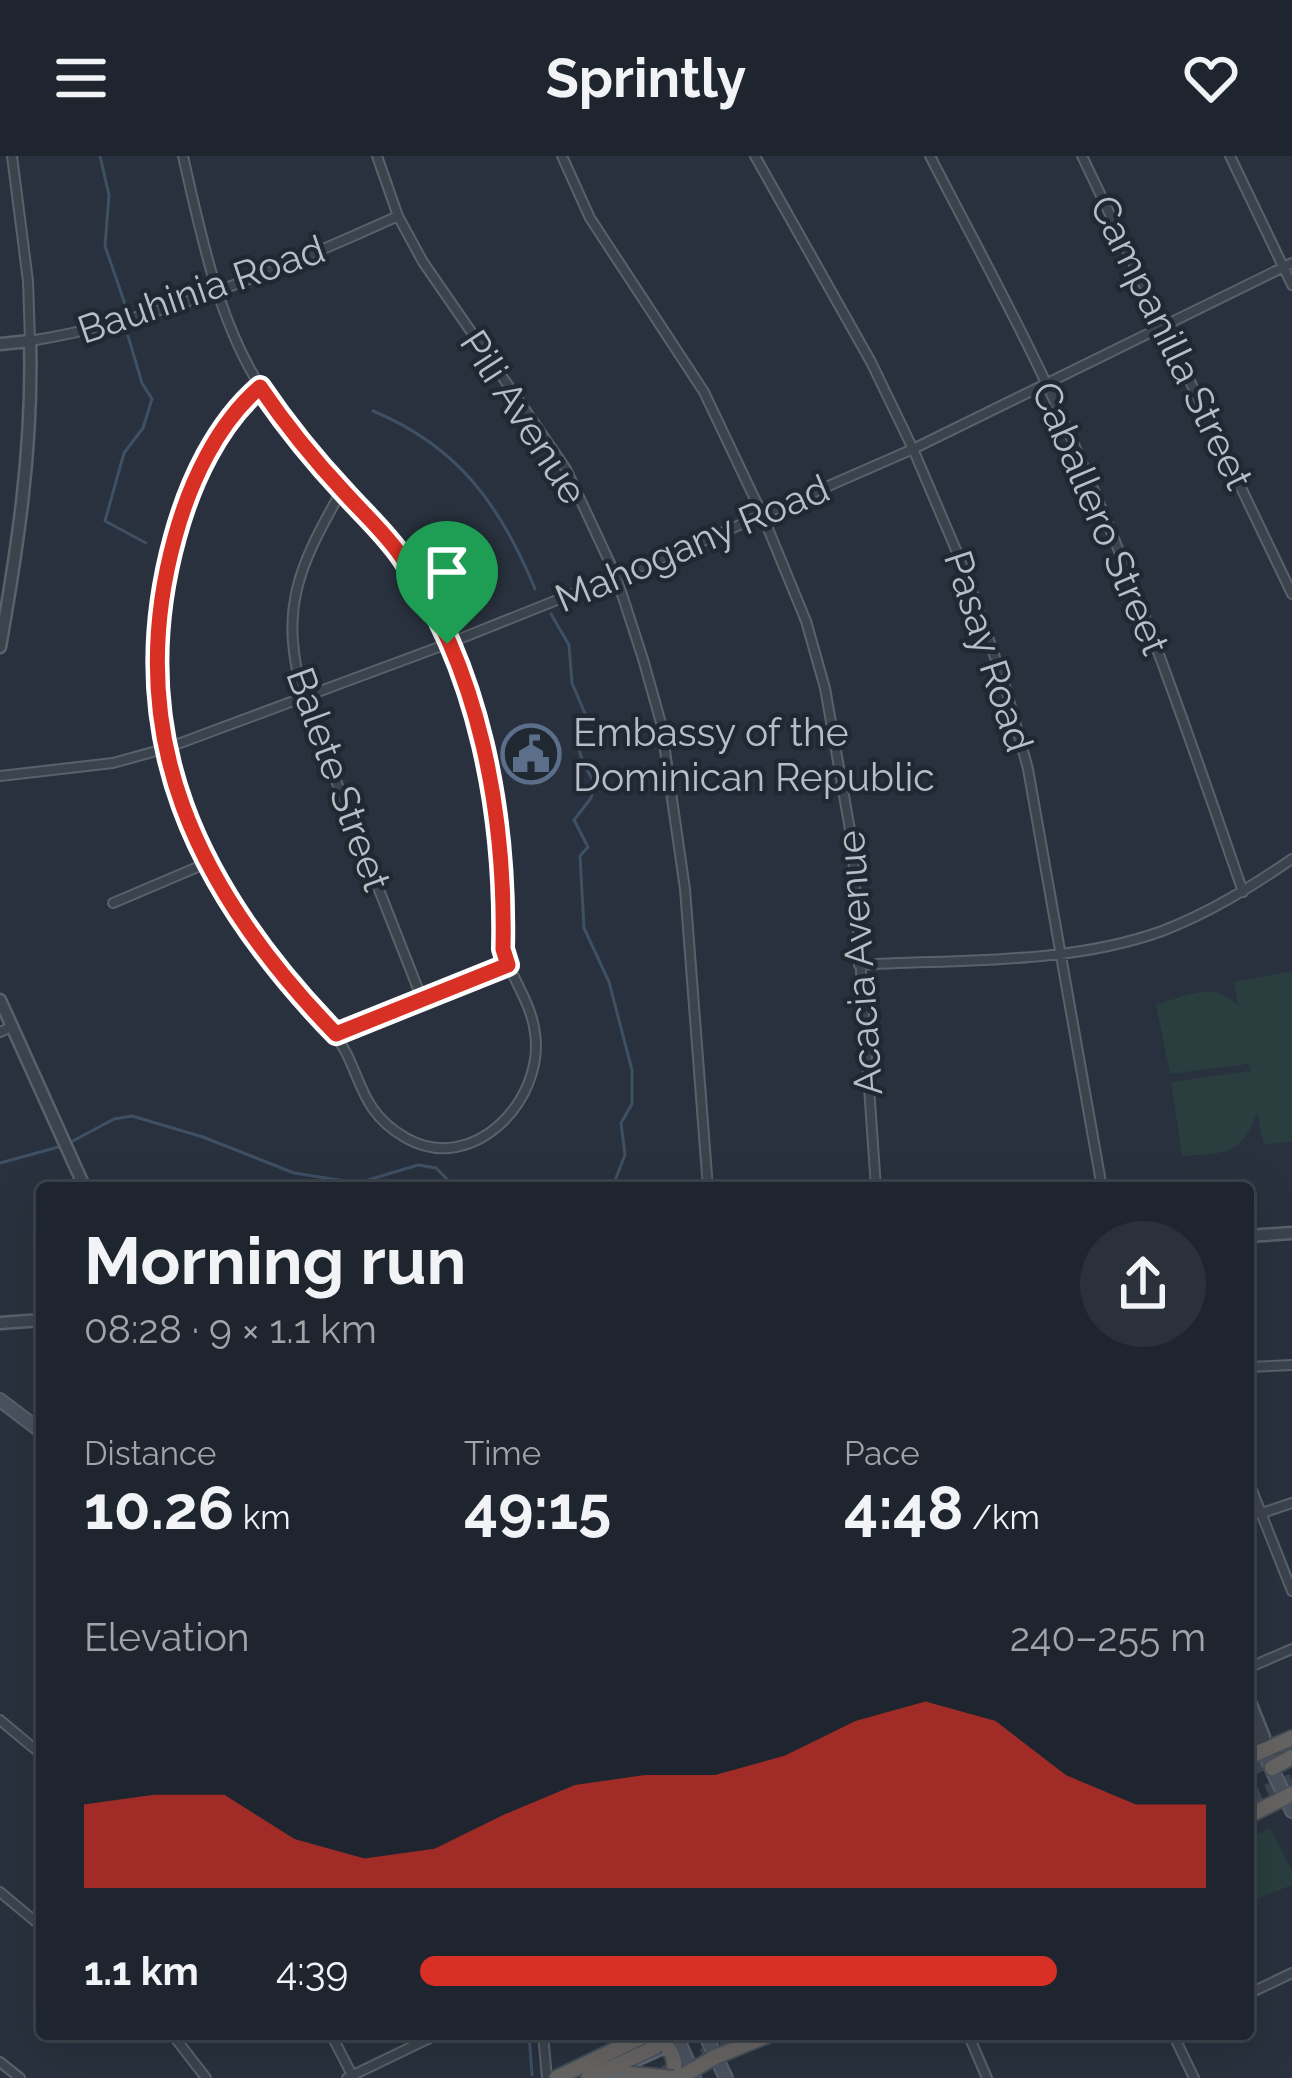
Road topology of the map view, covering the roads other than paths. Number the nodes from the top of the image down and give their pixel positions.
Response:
1 (12, 156) edge
2 (183, 156) edge
3 (376, 156) edge
4 (562, 156) edge
5 (755, 156) edge
6 (930, 156) edge
7 (1082, 156) edge
8 (1231, 156) edge
9 (398, 216) junction
10 (1288, 265) edge
11 (1292, 285) edge
12 (218, 291) junction
13 (1165, 325) junction
14 (30, 341) junction
15 (0, 344) edge
16 (1047, 385) junction
17 (260, 387) junction
18 (913, 449) junction
19 (342, 490) junction
20 (762, 514) junction
21 (616, 576) junction
22 (1292, 594) edge
23 (447, 644) junction
24 (0, 647) edge
25 (304, 698) junction
26 (166, 748) junction
27 (0, 776) edge
28 (1292, 860) edge
29 (207, 863) junction
30 (1243, 892) junction
31 (113, 903) dead end
32 (1062, 952) junction
33 (508, 965) junction
34 (860, 965) junction
35 (422, 999) junction
36 (0, 1000) edge
37 (6, 1029) edge
38 (336, 1034) junction
39 (82, 1182) edge
40 (708, 1182) edge
41 (876, 1182) edge
42 (1101, 1182) edge
43 (1292, 1233) edge
44 (1254, 1236) edge
45 (36, 1320) edge
46 (0, 1323) edge
47 (1292, 1365) edge
48 (1254, 1367) edge
49 (0, 1400) edge
50 (36, 1427) edge
51 (1254, 1500) edge
52 (1292, 1503) edge
53 (1258, 1514) junction
54 (1292, 1592) edge
55 (1292, 1649) edge
56 (1254, 1665) edge
57 (1254, 1712) edge
58 (0, 1720) edge
59 (1254, 1736) edge
60 (1292, 1738) edge
61 (36, 1750) edge
62 (1263, 1751) junction
63 (1254, 1755) edge
64 (1292, 1757) edge
65 (1272, 1768) junction
66 (1290, 1801) edge
67 (1254, 1814) edge
68 (0, 1892) edge
69 (36, 1922) edge
70 (1292, 1973) edge
71 (1254, 1991) edge
72 (177, 2040) edge
73 (335, 2040) edge
74 (426, 2040) edge
75 (543, 2040) edge
76 (648, 2040) edge
77 (677, 2040) edge
78 (708, 2040) edge
79 (757, 2040) edge
80 (971, 2040) edge
81 (1176, 2040) edge
82 (716, 2057) junction
83 (0, 2062) edge
84 (350, 2077) edge
85 (682, 2077) edge
86 (20, 2078) edge
87 (206, 2078) edge
88 (547, 2078) edge
89 (556, 2078) edge
90 (589, 2078) edge
91 (612, 2078) edge
92 (726, 2078) edge
93 (987, 2078) edge
94 (1194, 2078) edge

1 - 14 street
2 - 12 street
3 - 9 street, Pili Avenue
4 - 20 street, Acacia Avenue
5 - 18 street, Pasay Road
6 - 16 street, Caballero Street
7 - 13 street, Campanilla Street
8 - 10 street
9 - 12 street, Bauhinia Road
9 - 21 street, Pili Avenue
10 - 11 street
10 - 13 street, Mahogany Road
12 - 14 street, Bauhinia Road
12 - 17 street
13 - 16 street, Mahogany Road
13 - 22 street, Campanilla Street
14 - 15 street, Bauhinia Road
14 - 24 street
16 - 18 street, Mahogany Road
16 - 30 street, Caballero Street
17 - 19 street
17 - 26 street
18 - 20 street, Mahogany Road
18 - 32 street, Pasay Road
19 - 23 street
19 - 25 street, Balete Street
20 - 21 street, Mahogany Road
20 - 34 street, Acacia Avenue
21 - 23 street, Mahogany Road
21 - 40 street, Pili Avenue
23 - 25 street, Mahogany Road
23 - 33 street
25 - 26 street, Mahogany Road
25 - 35 street, Balete Street
26 - 27 street, Mahogany Road
26 - 29 street
28 - 30 street
29 - 31 street
29 - 38 street
30 - 32 street
32 - 34 street
32 - 42 street, Pasay Road
33 - 35 street
33 - 38 street
34 - 41 street, Acacia Avenue
35 - 38 street
36 - 37 street
37 - 39 street
43 - 44 street
45 - 46 street
47 - 48 street
49 - 50 main road
51 - 53 street
52 - 53 street
53 - 54 street
55 - 56 street
57 - 62 street
58 - 61 street
59 - 62 street
60 - 62 highway
62 - 63 highway
62 - 65 main road
64 - 65 highway
65 - 66 main road
66 - 67 highway
68 - 69 street
70 - 71 street
72 - 87 street
73 - 84 street
74 - 84 street
75 - 88 street
76 - 85 highway
76 - 89 highway
76 - 90 highway
77 - 85 main road
78 - 82 main road
79 - 82 highway
80 - 93 street
81 - 94 street
82 - 85 highway
82 - 92 main road
83 - 86 street
85 - 91 highway, bridge

